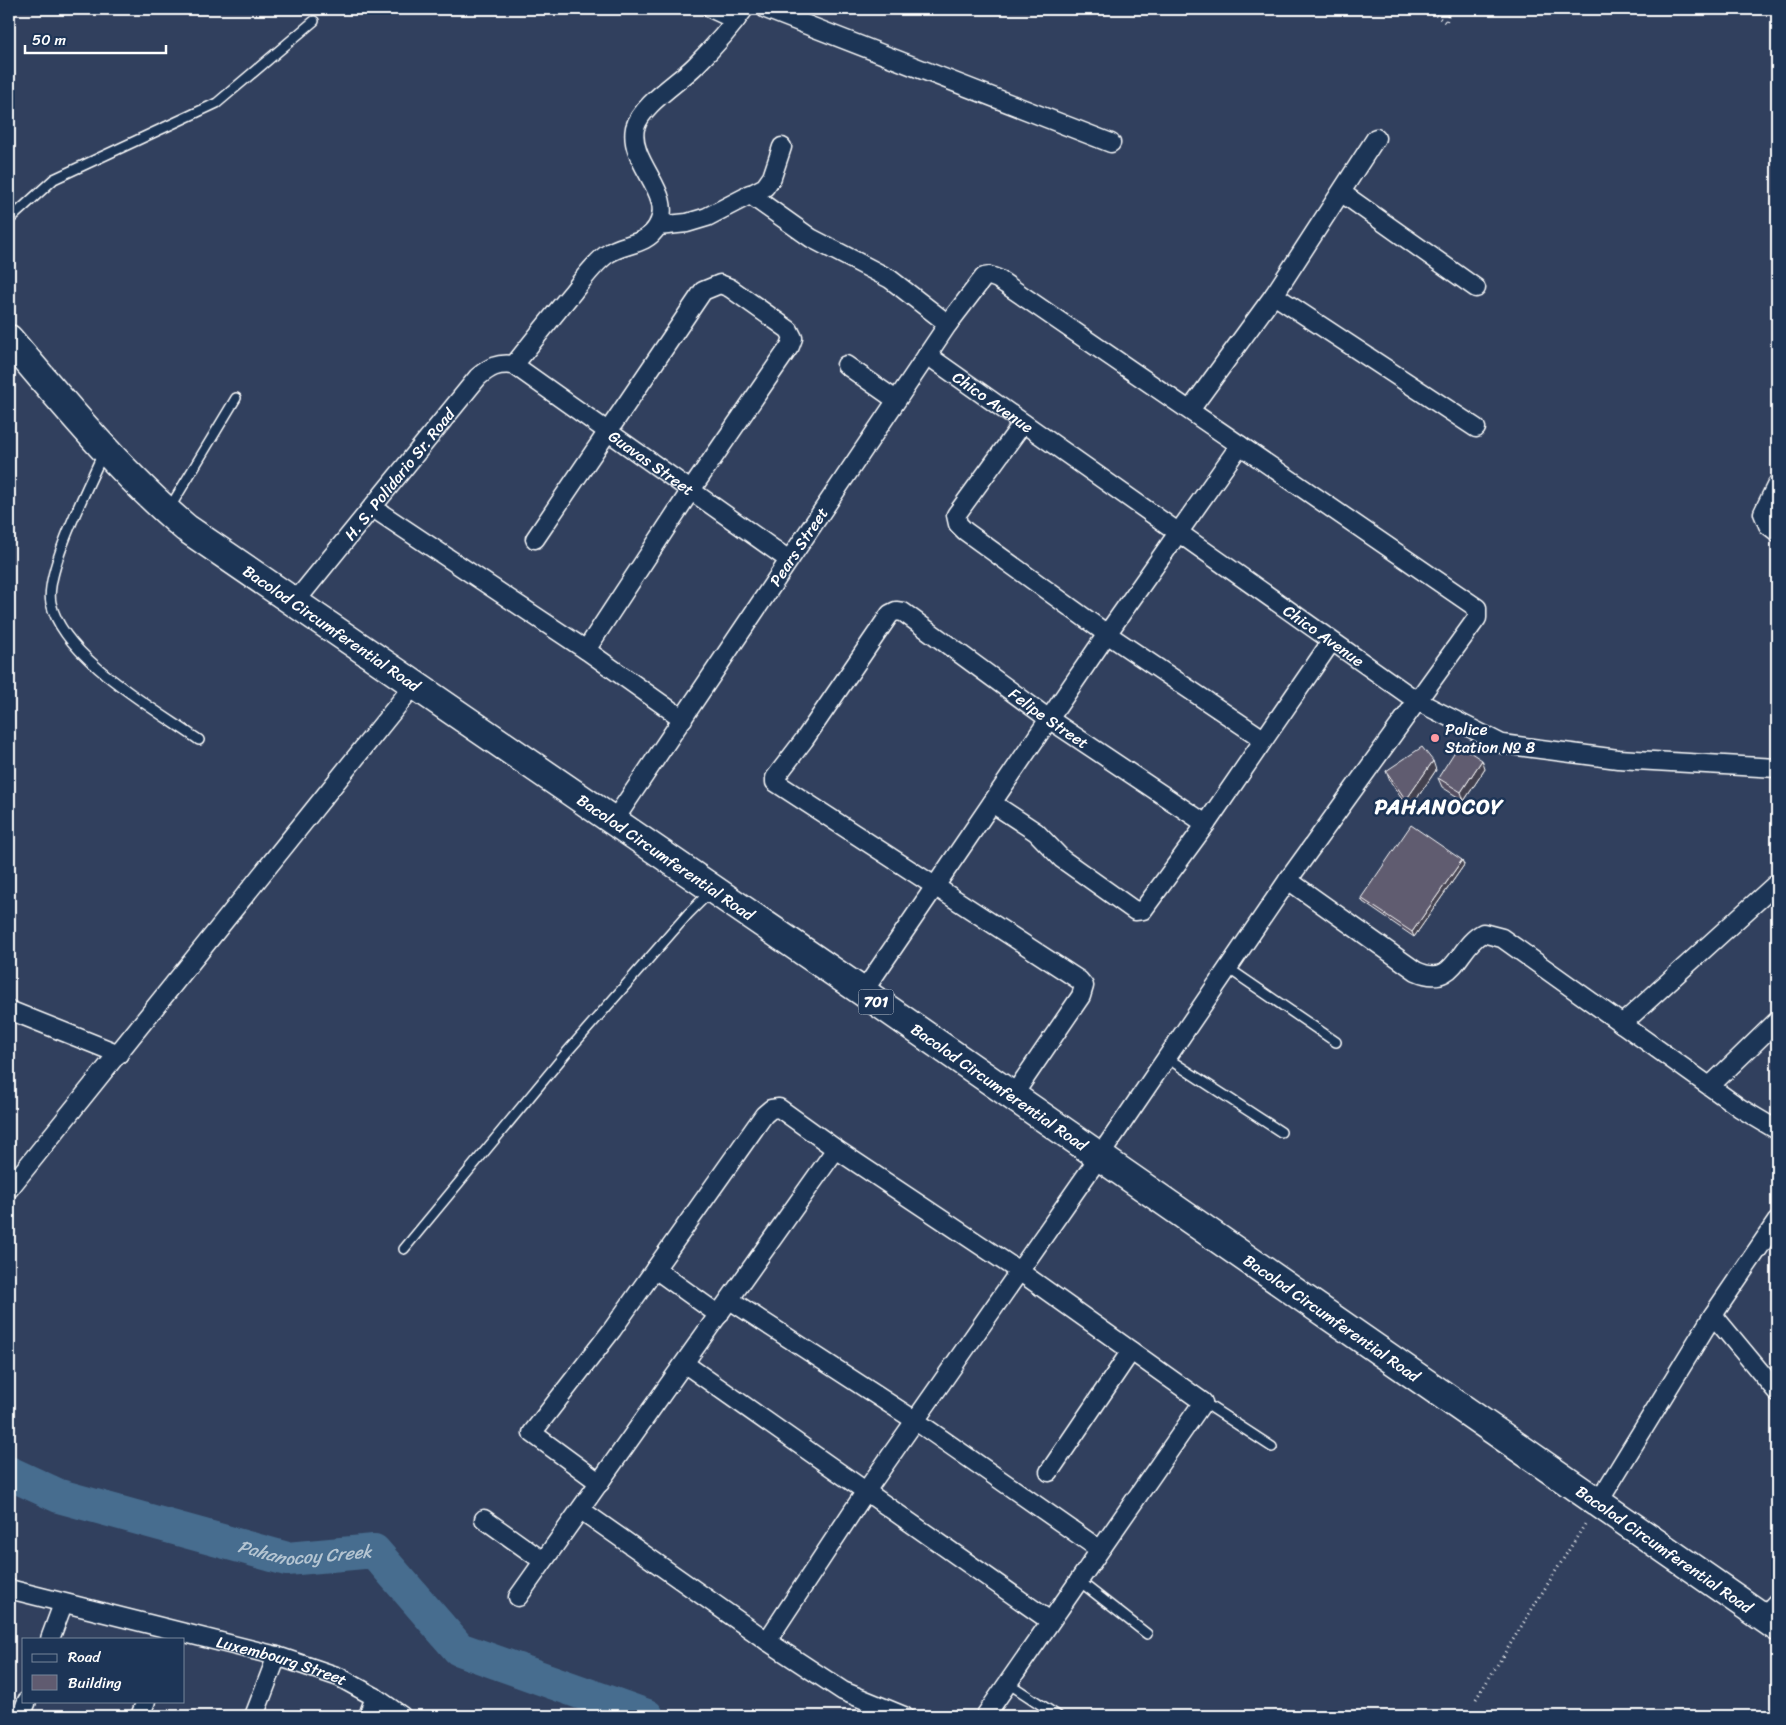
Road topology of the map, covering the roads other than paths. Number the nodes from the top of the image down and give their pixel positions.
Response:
1 (712, 9) edge
2 (766, 9) edge
3 (740, 14) edge
4 (314, 21) dead end
5 (1376, 138) dead end
6 (1111, 143) dead end
7 (782, 147) dead end
8 (1342, 193) junction
9 (749, 194) junction
10 (9, 220) edge
11 (658, 226) junction
12 (1476, 288) dead end
13 (1274, 295) junction
14 (948, 324) junction
15 (9, 339) edge
16 (927, 355) junction
17 (514, 365) junction
18 (846, 366) dead end
19 (236, 398) dead end
20 (896, 400) junction
21 (1190, 410) junction
22 (1023, 423) junction
23 (1476, 428) dead end
24 (607, 432) junction
25 (1240, 445) junction
26 (105, 450) junction
27 (1777, 484) edge
28 (691, 490) junction
29 (372, 508) junction
30 (167, 512) junction
31 (1178, 532) junction
32 (1777, 532) edge
33 (535, 539) dead end
34 (789, 560) junction
35 (295, 602) junction
36 (1107, 634) junction
37 (1331, 642) junction
38 (586, 650) junction
39 (414, 684) junction
40 (1417, 701) junction
41 (682, 718) junction
42 (1049, 718) junction
43 (1263, 739) junction
44 (199, 740) dead end
45 (1777, 768) edge
46 (992, 803) junction
47 (613, 822) junction
48 (1206, 824) junction
49 (1288, 880) junction
50 (1777, 883) edge
51 (935, 884) junction
52 (713, 889) junction
53 (1228, 968) junction
54 (863, 992) junction
55 (9, 1010) edge
56 (1777, 1021) edge
57 (1622, 1024) junction
58 (1336, 1042) dead end
59 (119, 1054) junction
60 (1167, 1058) junction
61 (1710, 1086) junction
62 (1012, 1097) junction
63 (1777, 1130) edge
64 (1281, 1132) dead end
65 (836, 1149) junction
66 (1099, 1157) junction
67 (9, 1189) edge
68 (1777, 1221) edge
69 (404, 1249) dead end
70 (655, 1269) junction
71 (1019, 1271) junction
72 (730, 1300) junction
73 (719, 1315) junction
74 (1713, 1315) junction
75 (1131, 1351) junction
76 (684, 1364) junction
77 (1777, 1392) edge
78 (1202, 1402) junction
79 (916, 1421) junction
80 (1272, 1447) dead end
81 (1049, 1472) dead end
82 (600, 1483) junction
83 (866, 1491) junction
84 (1598, 1503) junction
85 (581, 1510) junction
86 (484, 1519) dead end
87 (1099, 1550) junction
88 (543, 1561) junction
89 (1078, 1580) junction
90 (9, 1589) edge
91 (518, 1597) dead end
92 (63, 1604) junction
93 (1772, 1615) edge
94 (1050, 1621) junction
95 (170, 1634) edge
96 (1147, 1634) dead end
97 (50, 1638) edge
98 (767, 1641) junction
99 (277, 1656) junction
100 (1008, 1683) junction
101 (375, 1697) junction
102 (27, 1702) edge
103 (146, 1702) edge
104 (21, 1716) edge
105 (140, 1716) edge
106 (254, 1716) edge
107 (368, 1716) edge
108 (402, 1716) edge
109 (904, 1716) edge
110 (985, 1716) edge
111 (1058, 1716) edge

1 - 3 street
2 - 6 street
3 - 11 street
4 - 10 lane
5 - 8 street
7 - 9 street
8 - 12 street
8 - 13 street
9 - 11 street
9 - 14 street
11 - 17 street
13 - 21 street
13 - 23 street
14 - 16 street, Pears Street
14 - 21 street, Pears Street
15 - 26 main road, Bacolod Circumferential Road / 701
16 - 20 street, Pears Street
16 - 22 street, Chico Avenue
17 - 24 street, Guavas Street
17 - 29 street, H. S. Polidario Sr. Road
18 - 20 street
19 - 30 lane
20 - 34 street, Pears Street
21 - 25 street
22 - 31 street, Chico Avenue
22 - 36 street
24 - 28 street, Guavas Street
24 - 28 street
24 - 33 street
25 - 31 street
25 - 40 street
26 - 30 main road, Bacolod Circumferential Road / 701
26 - 44 lane
27 - 32 street
28 - 34 street, Guavas Street
28 - 38 street
29 - 35 street, H. S. Polidario Sr. Road
29 - 38 street
30 - 35 main road, Bacolod Circumferential Road / 701
31 - 36 street
31 - 37 street, Chico Avenue
34 - 41 street, Pears Street
35 - 39 main road, Bacolod Circumferential Road / 701
36 - 42 street
36 - 43 street
37 - 40 street, Chico Avenue
37 - 43 street
38 - 41 street
39 - 47 main road, Bacolod Circumferential Road / 701
39 - 59 street
40 - 45 street, Chico Avenue
40 - 49 street
41 - 47 street, Pears Street
42 - 46 street
42 - 48 street, Felipe Street
42 - 51 street, Felipe Street
43 - 48 street
46 - 48 street
46 - 51 street
47 - 52 main road, Bacolod Circumferential Road / 701
49 - 53 street
49 - 57 street
50 - 57 street
51 - 54 street
51 - 62 street
52 - 54 main road, Bacolod Circumferential Road / 701
52 - 69 lane
53 - 58 lane
53 - 60 street
54 - 62 main road, Bacolod Circumferential Road / 701
55 - 59 street
56 - 61 street
57 - 61 street
59 - 67 street
60 - 64 lane
60 - 66 street
61 - 63 street
62 - 66 main road, Bacolod Circumferential Road / 701
65 - 70 street
65 - 71 street
65 - 72 street
66 - 71 street
66 - 84 main road, Bacolod Circumferential Road / 701
68 - 74 street
70 - 73 street
70 - 82 street
71 - 75 street
71 - 79 street
72 - 73 street
72 - 79 street
73 - 76 street
74 - 77 street
74 - 84 street
75 - 78 street
75 - 81 street
76 - 82 street
76 - 83 street
78 - 80 lane
78 - 87 street
79 - 83 street
79 - 87 street
82 - 85 street
83 - 94 street
83 - 98 street
84 - 93 main road, Bacolod Circumferential Road / 701
85 - 88 street
85 - 98 street
86 - 88 street
87 - 89 street
88 - 91 street
89 - 94 street
89 - 96 lane
90 - 92 street, Luxembourg Street
92 - 95 street, Luxembourg Street
92 - 97 street
94 - 100 street
95 - 99 street, Luxembourg Street
98 - 109 street
99 - 101 street, Luxembourg Street
99 - 106 street
100 - 110 street
100 - 111 lane
101 - 107 street
101 - 108 street, Luxembourg Street
102 - 104 street
103 - 105 street

